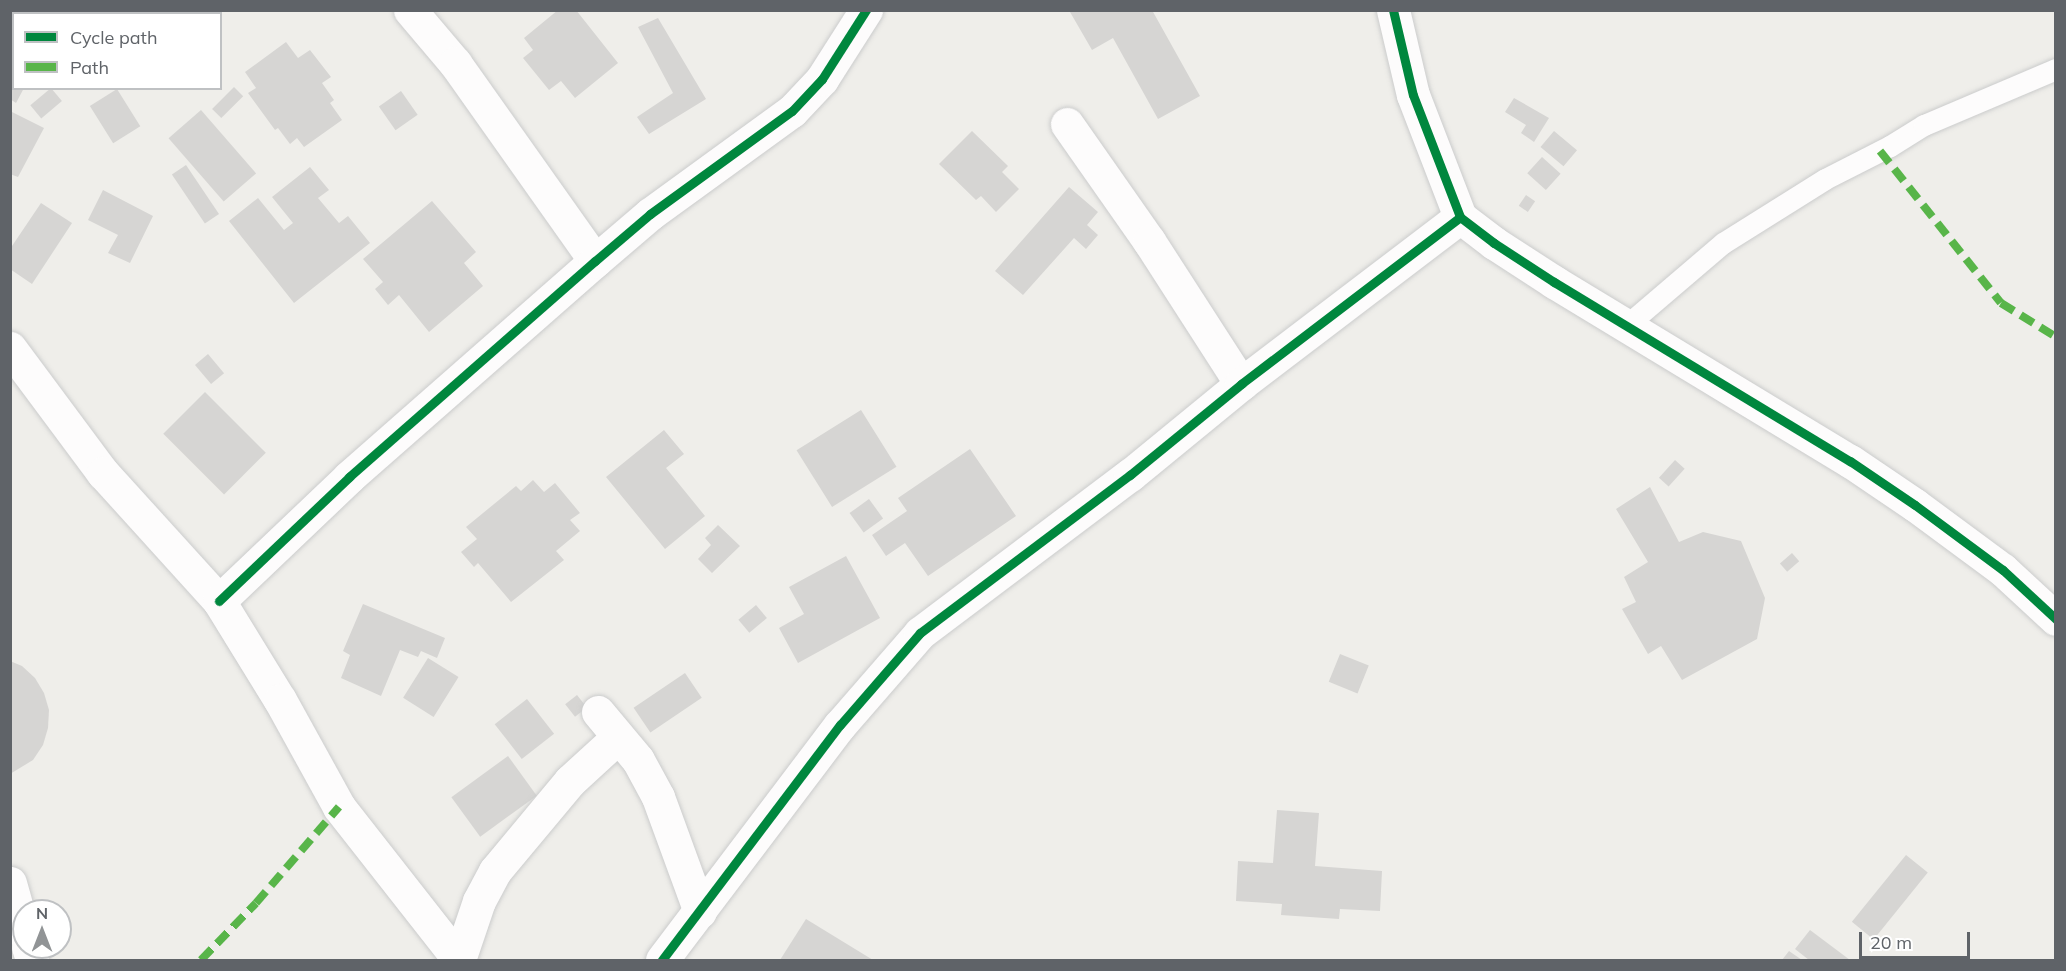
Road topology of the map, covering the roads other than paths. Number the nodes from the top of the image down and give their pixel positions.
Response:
1 (410, 10) edge
2 (866, 10) edge
3 (1394, 10) edge
4 (2055, 69) edge
5 (1068, 124) dead end
6 (1461, 217) junction
7 (595, 261) junction
8 (1627, 325) junction
9 (10, 348) edge
10 (1241, 384) junction
11 (219, 600) junction
12 (2055, 619) edge
13 (597, 712) dead end
14 (618, 737) junction
15 (10, 883) edge
16 (14, 899) edge
17 (700, 912) junction
18 (459, 960) edge
19 (662, 960) edge

1 - 7 street
2 - 7 street
3 - 6 street
4 - 8 lane
5 - 10 street
6 - 8 street
6 - 10 street
7 - 11 street
8 - 12 street
9 - 11 street
10 - 17 street
11 - 18 street
13 - 14 street
14 - 17 street
14 - 18 street
15 - 16 street
17 - 19 street

